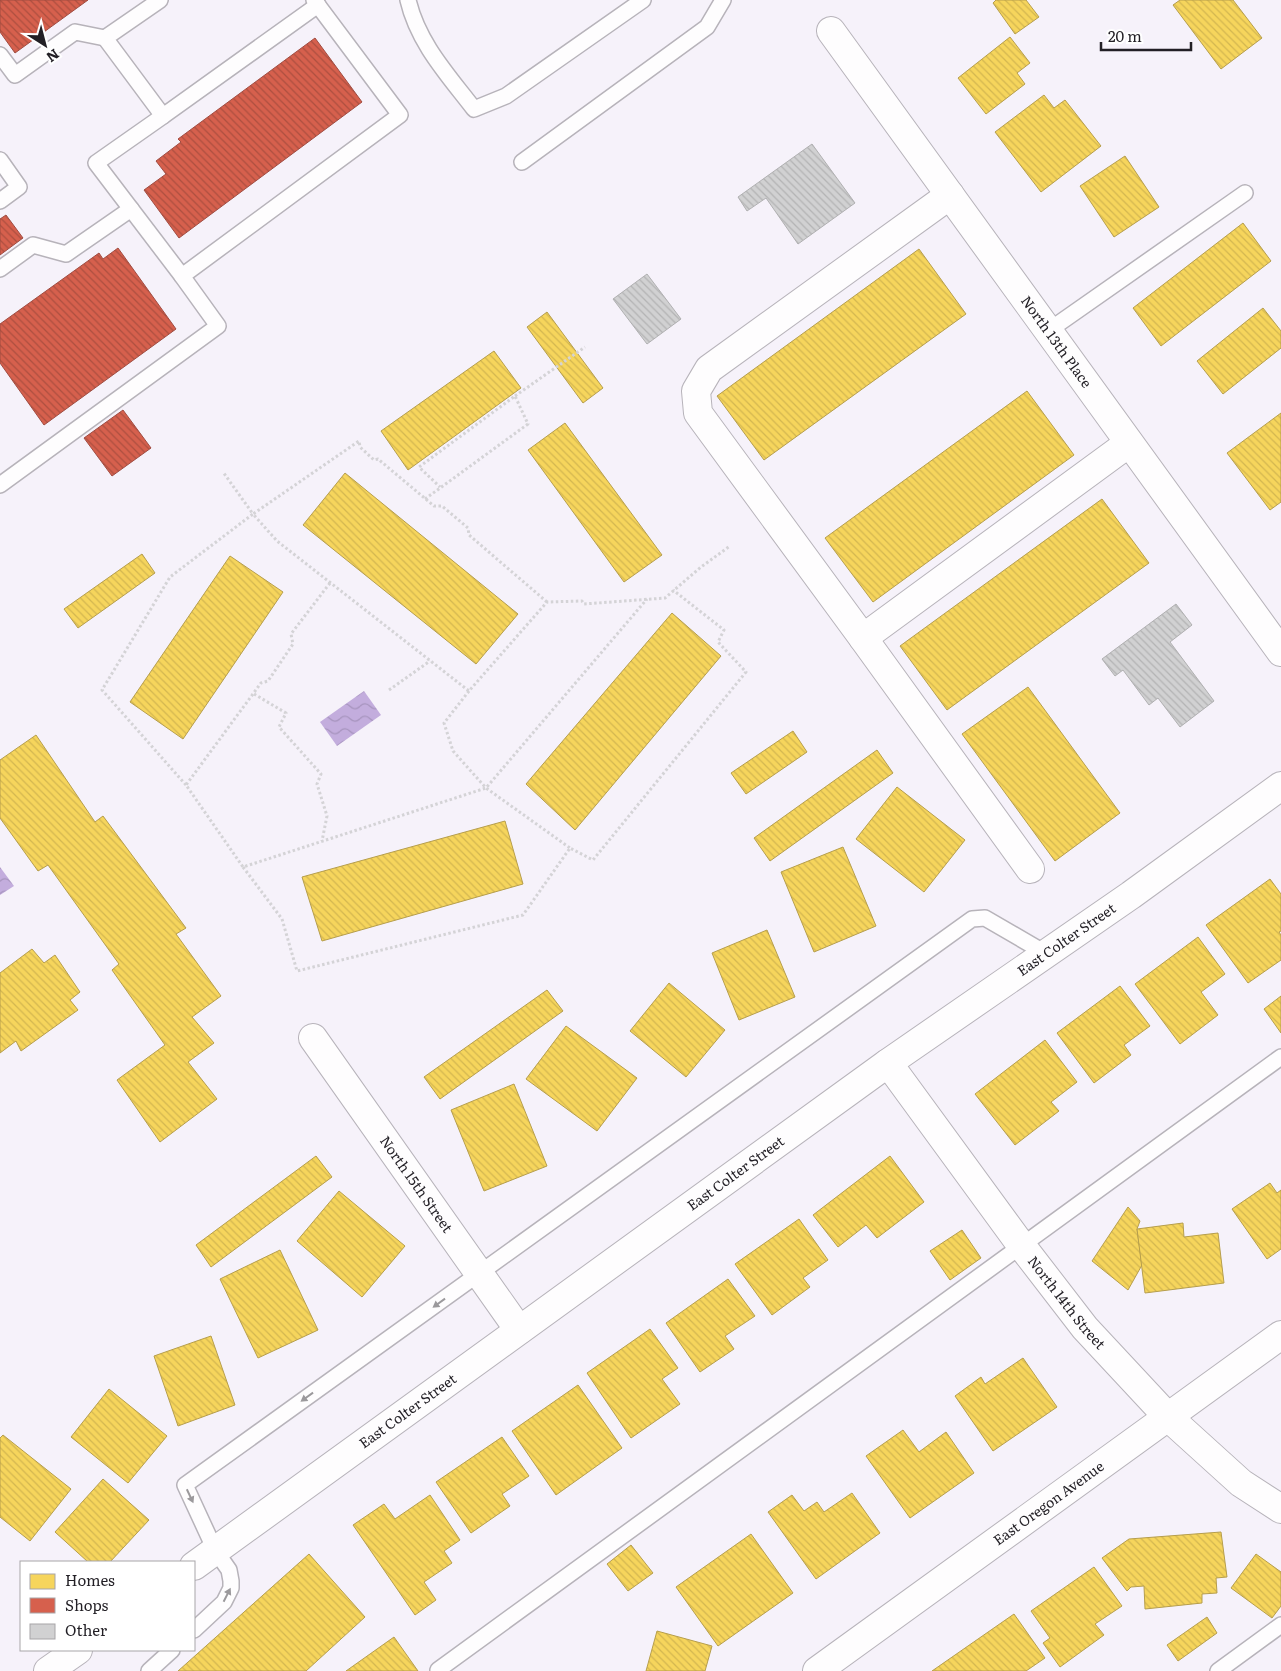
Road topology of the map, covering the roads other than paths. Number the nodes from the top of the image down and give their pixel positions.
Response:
1 (160, 0) edge
2 (408, 0) edge
3 (643, 0) edge
4 (723, 0) edge
5 (316, 2) edge
6 (832, 32) dead end
7 (105, 38) junction
8 (0, 56) edge
9 (162, 116) junction
10 (0, 160) edge
11 (522, 162) dead end
12 (1245, 193) dead end
13 (950, 195) junction
14 (0, 201) edge
15 (132, 209) junction
16 (0, 269) edge
17 (182, 276) junction
18 (1048, 331) junction
19 (1130, 443) junction
20 (0, 485) edge
21 (863, 638) junction
22 (1281, 652) edge
23 (1281, 786) edge
24 (1030, 869) dead end
25 (1047, 954) junction
26 (313, 1038) dead end
27 (1281, 1057) edge
28 (888, 1063) junction
29 (1021, 1245) junction
30 (479, 1274) junction
31 (518, 1330) junction
32 (1281, 1335) edge
33 (1167, 1416) junction
34 (1281, 1509) edge
35 (216, 1550) junction
36 (195, 1565) edge
37 (1281, 1625) edge
38 (195, 1629) edge
39 (77, 1651) edge
40 (171, 1651) edge
41 (438, 1670) edge
42 (48, 1671) edge
43 (149, 1671) edge
44 (817, 1671) edge
45 (1218, 1671) edge

1 - 7 lane
2 - 3 lane
4 - 11 lane
5 - 9 lane
5 - 17 lane
6 - 13 street, North 13th Place
7 - 8 lane
7 - 9 lane
9 - 15 lane
10 - 14 lane
12 - 18 lane
13 - 18 street, North 13th Place
13 - 21 street
15 - 16 lane
15 - 17 lane
17 - 20 lane
18 - 19 street, North 13th Place
19 - 21 street
19 - 22 street, North 13th Place
21 - 24 street
23 - 25 street, East Colter Street
25 - 28 street, East Colter Street
25 - 30 lane
26 - 30 street, North 15th Street
27 - 29 lane
28 - 29 street, North 14th Street
28 - 31 street, East Colter Street
29 - 33 street, North 14th Street
29 - 41 lane
30 - 31 street, North 15th Street
30 -> 35 lane
31 - 35 street, East Colter Street
32 - 33 street, East Oregon Avenue
33 - 34 street, North 14th Street
33 - 44 street, East Oregon Avenue
35 - 36 street, East Colter Street
38 -> 35 lane
37 - 45 lane
39 - 42 street
40 - 43 lane

